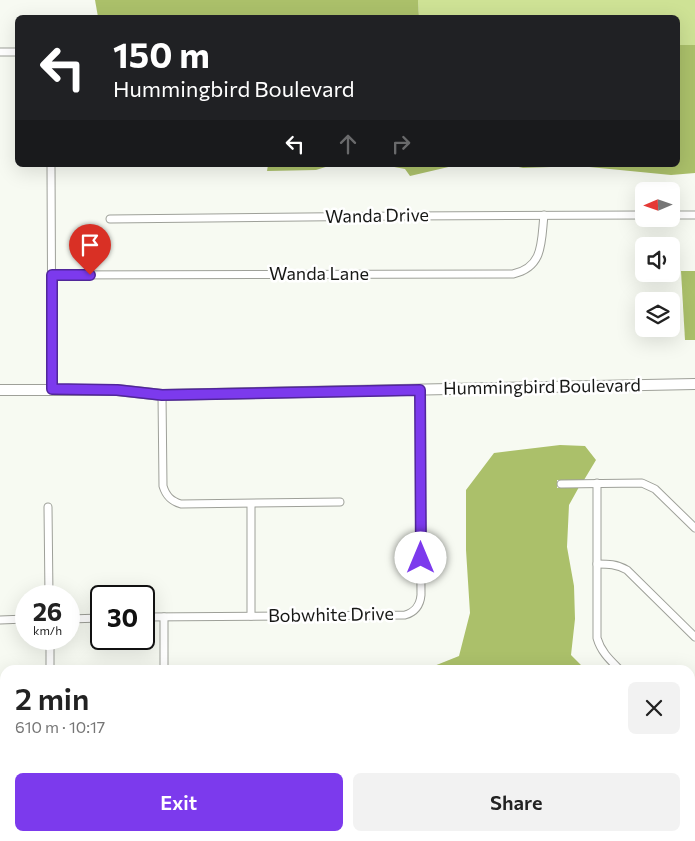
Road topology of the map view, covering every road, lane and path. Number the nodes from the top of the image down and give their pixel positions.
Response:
1 (0, 52) edge
2 (15, 52) edge
3 (51, 167) edge
4 (695, 214) edge
5 (544, 215) junction
6 (635, 215) edge
7 (680, 215) edge
8 (110, 219) dead end
9 (52, 275) junction
10 (695, 384) edge
11 (52, 389) junction
12 (0, 390) edge
13 (420, 390) junction
14 (162, 395) junction
15 (597, 483) junction
16 (561, 484) dead end
17 (340, 502) dead end
18 (251, 504) junction
19 (48, 507) dead end
20 (695, 528) edge
21 (597, 564) junction
22 (49, 585) edge
23 (251, 616) junction
24 (155, 617) edge
25 (164, 617) junction
26 (15, 619) edge
27 (0, 620) edge
28 (695, 637) edge
29 (50, 650) edge
30 (50, 665) edge
31 (164, 665) edge
32 (615, 665) edge

1 - 2 street
3 - 9 street
4 - 7 street
5 - 6 street, Wanda Drive
5 - 8 street, Wanda Drive
5 - 9 street, Wanda Lane
9 - 11 street
10 - 13 street, Hummingbird Boulevard
11 - 12 street, Hummingbird Boulevard
11 - 14 street, Hummingbird Boulevard
13 - 14 street, Hummingbird Boulevard
13 - 23 street, Bobwhite Drive
14 - 18 street
15 - 16 street
15 - 20 street
15 - 21 street
17 - 18 street
18 - 23 street
19 - 22 street
21 - 28 street
21 - 32 street
23 - 25 street, Bobwhite Drive
24 - 25 street, Bobwhite Drive
25 - 31 street
26 - 27 street
29 - 30 street

